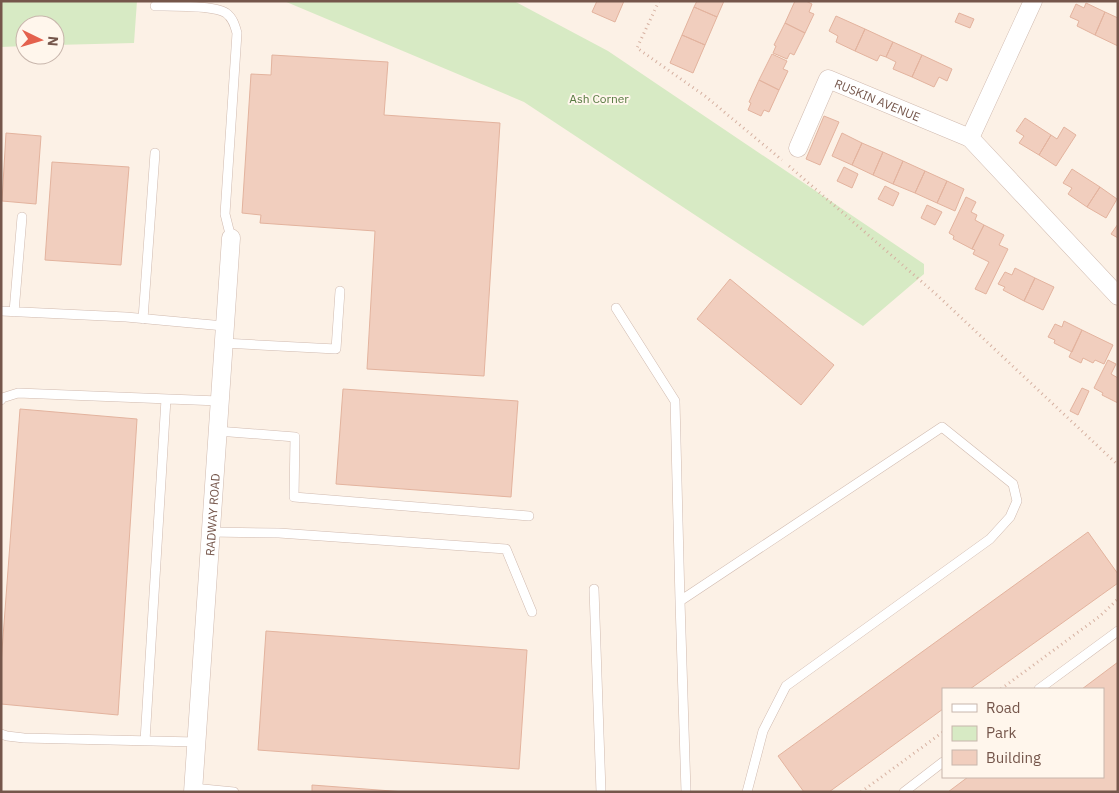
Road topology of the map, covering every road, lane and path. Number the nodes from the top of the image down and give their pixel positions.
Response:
1 (659, 1) edge
2 (1033, 1) edge
3 (155, 6) dead end
4 (970, 138) junction
5 (798, 148) dead end
6 (155, 153) dead end
7 (22, 217) dead end
8 (231, 238) joint
9 (340, 291) dead end
10 (1118, 296) edge
11 (616, 308) dead end
12 (1, 311) edge
13 (14, 312) junction
14 (143, 319) junction
15 (224, 334) junction
16 (166, 399) junction
17 (1, 400) edge
18 (219, 401) junction
19 (217, 431) junction
20 (1118, 465) edge
21 (529, 516) dead end
22 (210, 532) junction
23 (594, 588) dead end
24 (1118, 599) edge
25 (680, 601) junction
26 (532, 612) dead end
27 (1118, 631) edge
28 (1002, 688) edge
29 (1040, 688) edge
30 (942, 733) edge
31 (1, 734) edge
32 (145, 741) junction
33 (196, 742) junction
34 (942, 763) edge
35 (193, 790) edge
36 (234, 792) edge
37 (601, 792) edge
38 (686, 792) edge
39 (747, 792) edge
40 (861, 792) edge
41 (904, 792) edge

1 - 20 path
2 - 4 street
3 - 8 lane
4 - 5 street, RUSKIN AVENUE
4 - 10 street, RUSKIN AVENUE
6 - 14 lane
7 - 13 lane
8 - 15 street, RADWAY ROAD
9 - 15 lane
11 - 25 lane
12 - 13 lane
13 - 14 lane
14 - 15 lane
15 - 18 street, RADWAY ROAD
16 - 17 lane
16 - 18 lane
16 - 32 lane
18 - 19 street, RADWAY ROAD
19 - 21 lane
19 - 22 street, RADWAY ROAD
22 - 26 lane
22 - 33 street, RADWAY ROAD
23 - 37 lane
24 - 28 path
25 - 38 lane
25 - 39 lane
27 - 29 lane
30 - 40 path
31 - 32 lane
32 - 33 lane
33 - 35 street, RADWAY ROAD
34 - 41 lane
35 - 36 lane

